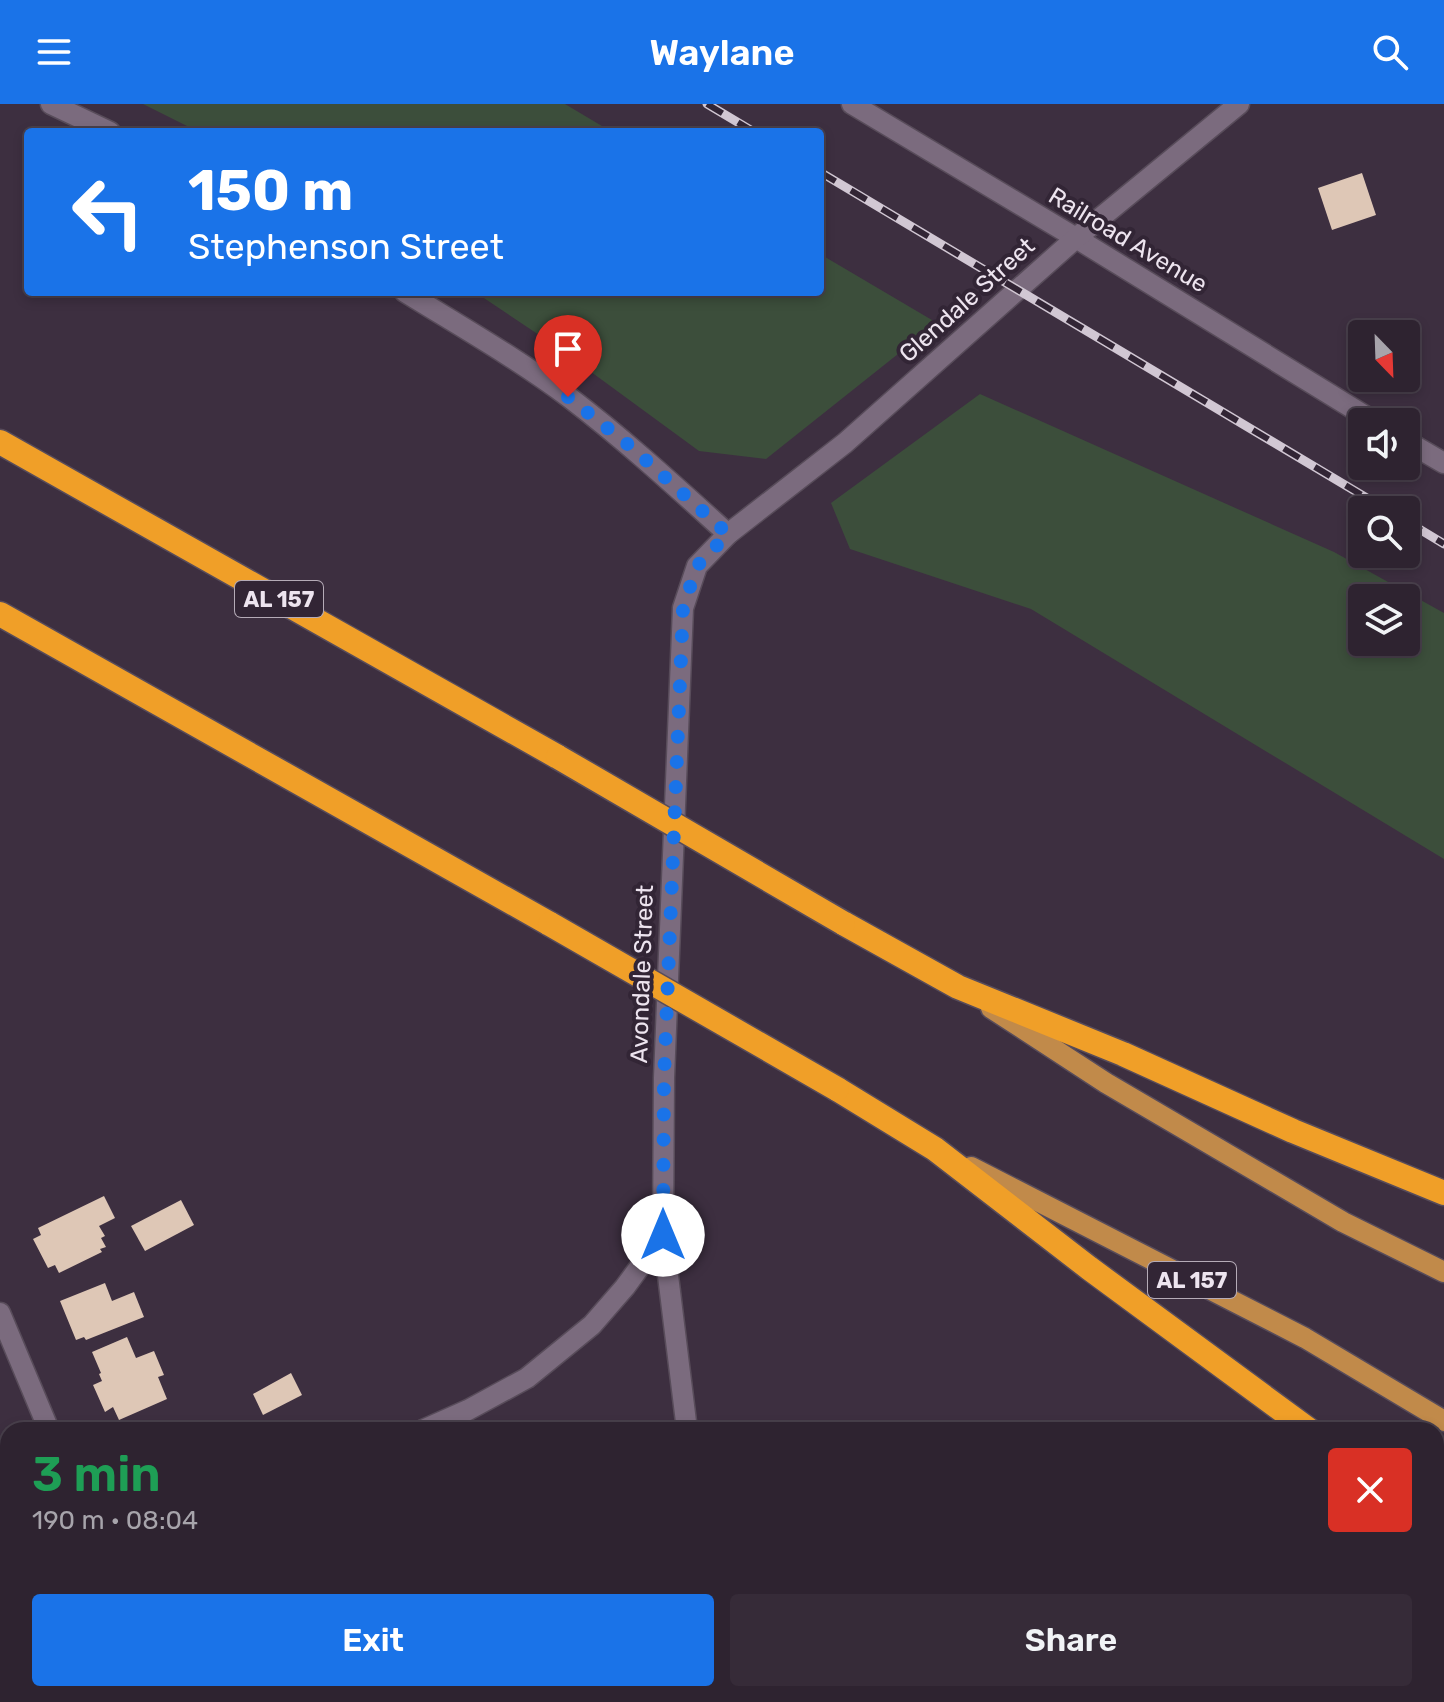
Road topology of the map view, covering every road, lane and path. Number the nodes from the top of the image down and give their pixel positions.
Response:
1 (51, 104) edge
2 (852, 104) edge
3 (1239, 104) edge
4 (102, 128) edge
5 (1076, 238) junction
6 (411, 296) edge
7 (1352, 408) edge
8 (0, 442) edge
9 (1420, 449) edge
10 (1444, 463) edge
11 (728, 534) junction
12 (0, 614) edge
13 (958, 987) junction
14 (935, 1149) junction
15 (1444, 1193) edge
16 (663, 1235) junction
17 (1444, 1272) edge
18 (0, 1313) edge
19 (1444, 1421) edge
20 (46, 1422) edge
21 (441, 1422) edge
22 (686, 1422) edge
23 (1298, 1422) edge

1 - 4 street
2 - 5 street, Railroad Avenue
3 - 5 street, Glendale Street
5 - 7 street, Railroad Avenue
5 - 11 street, Glendale Street
6 - 11 street
8 - 13 highway, AL 157, bridge
9 - 10 street
11 - 16 street, Avondale Street
12 - 14 highway, AL 157, bridge
13 - 15 highway
13 - 17 main road, AL 157
14 - 19 main road, AL 157
14 - 23 highway
16 - 21 street
16 - 22 street, Avondale Street
18 - 20 street

